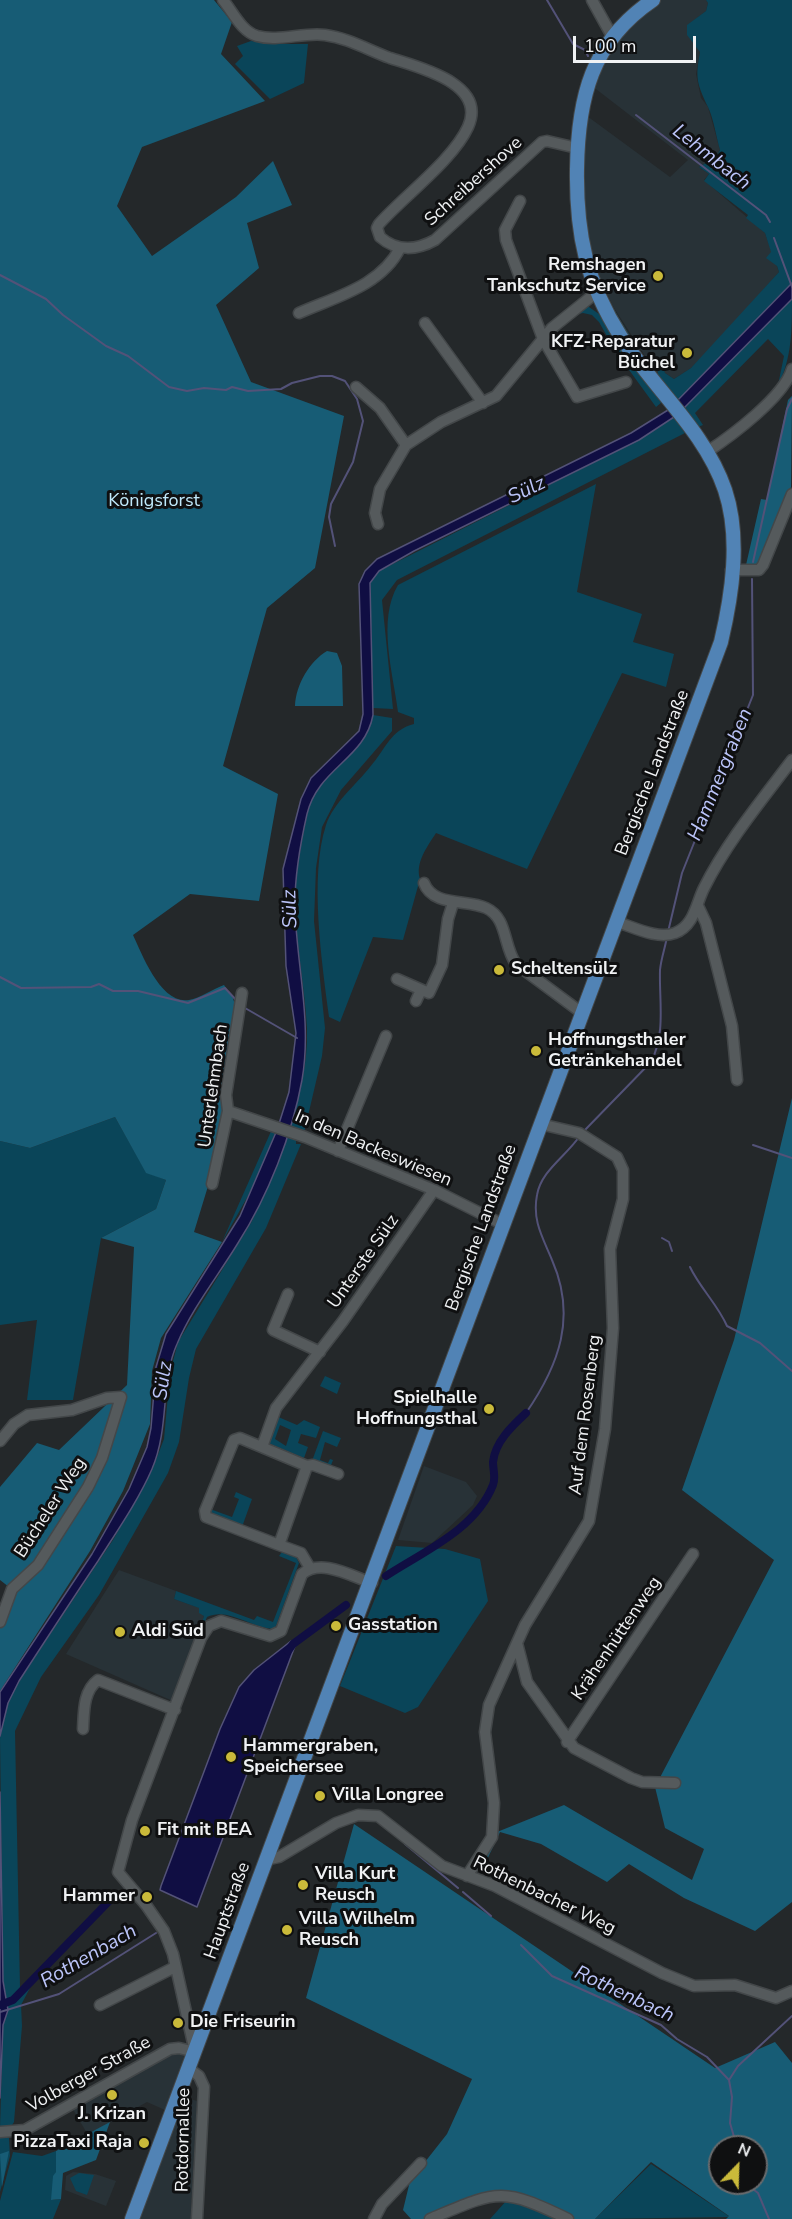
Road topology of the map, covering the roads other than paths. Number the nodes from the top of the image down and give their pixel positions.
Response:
1 (223, 0) edge
2 (592, 0) edge
3 (653, 0) edge
4 (612, 36) junction
5 (577, 148) junction
6 (520, 201) dead end
7 (400, 248) junction
8 (597, 292) junction
9 (299, 314) dead end
10 (425, 323) dead end
11 (543, 339) junction
12 (792, 369) edge
13 (626, 382) dead end
14 (356, 387) dead end
15 (483, 404) junction
16 (406, 445) junction
17 (707, 452) junction
18 (792, 494) edge
19 (378, 524) dead end
20 (732, 570) junction
21 (792, 760) edge
22 (424, 883) dead end
23 (453, 903) junction
24 (698, 906) junction
25 (617, 922) junction
26 (397, 979) dead end
27 (421, 990) junction
28 (242, 993) dead end
29 (416, 1001) dead end
30 (582, 1012) junction
31 (386, 1036) dead end
32 (736, 1080) dead end
33 (228, 1111) junction
34 (540, 1124) junction
35 (338, 1150) junction
36 (212, 1184) dead end
37 (435, 1190) junction
38 (502, 1224) junction
39 (288, 1294) dead end
40 (320, 1352) junction
41 (0, 1441) edge
42 (262, 1447) junction
43 (307, 1466) junction
44 (338, 1474) dead end
45 (279, 1545) junction
46 (693, 1554) dead end
47 (310, 1568) junction
48 (372, 1583) junction
49 (0, 1622) edge
50 (517, 1643) junction
51 (175, 1710) junction
52 (83, 1729) dead end
53 (567, 1742) junction
54 (675, 1783) dead end
55 (266, 1860) junction
56 (467, 1876) junction
57 (175, 1967) junction
58 (792, 1991) edge
59 (100, 2005) dead end
60 (195, 2052) junction
61 (188, 2068) junction
62 (2, 2132) edge
63 (421, 2163) dead end
64 (132, 2219) edge
65 (197, 2219) edge
66 (374, 2219) edge
67 (430, 2219) edge
68 (568, 2219) edge

1 - 7 street, Schreibershove
2 - 4 street
3 - 4 main road, Bergische Landstraße
4 - 5 main road, Bergische Landstraße
5 - 7 street, Schreibershove
5 - 8 main road, Bergische Landstraße
6 - 11 street
7 - 9 street
8 - 11 street
8 - 17 main road, Bergische Landstraße
10 - 15 street
11 - 13 street
11 - 15 street
12 - 17 street
14 - 16 street
15 - 16 street
16 - 19 street
17 - 20 main road, Bergische Landstraße
18 - 20 street
20 - 25 main road, Bergische Landstraße
21 - 24 street
22 - 23 street
23 - 27 street
23 - 30 street
24 - 25 street
24 - 32 street
25 - 30 main road, Bergische Landstraße
26 - 27 street
27 - 29 street
28 - 33 street, Unterlehmbach
30 - 34 main road, Bergische Landstraße
31 - 35 street
33 - 35 street, In den Backeswiesen
33 - 36 street, Unterlehmbach
34 - 38 main road, Bergische Landstraße
34 - 50 street, Auf dem Rosenberg
35 - 37 street, In den Backeswiesen
37 - 38 street, In den Backeswiesen
37 - 40 street, Unterste Sülz
38 - 48 main road, Bergische Landstraße
39 - 40 street
40 - 42 street, Unterste Sülz
41 - 49 street, Bücheler Weg
42 - 43 street
42 - 45 street
43 - 44 street
43 - 45 street
45 - 47 street
46 - 53 street, Krähenhüttenweg
47 - 48 street
47 - 51 street
48 - 55 main road, Hauptstraße
50 - 53 street
50 - 56 street, Auf dem Rosenberg
51 - 52 street
51 - 57 street
53 - 54 street
55 - 56 street, Rothenbacher Weg
55 - 60 main road, Hauptstraße
56 - 58 street, Rothenbacher Weg
57 - 59 street
57 - 60 street
60 - 61 main road, Hauptstraße
60 - 62 street, Volberger Straße
61 - 64 main road, Hauptstraße
61 - 65 street, Rotdornallee
63 - 66 street
67 - 68 street

